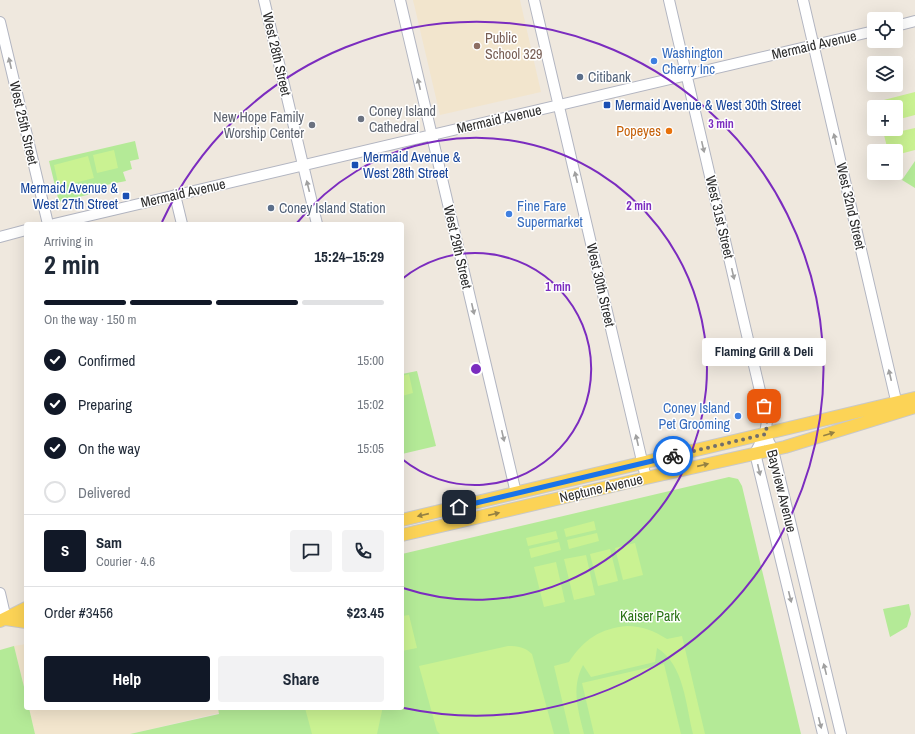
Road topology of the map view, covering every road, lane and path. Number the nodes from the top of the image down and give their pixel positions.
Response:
1 (264, 0) edge
2 (400, 0) edge
3 (534, 0) edge
4 (669, 0) edge
5 (803, 0) edge
6 (0, 22) edge
7 (915, 22) edge
8 (903, 25) edge
9 (867, 33) edge
10 (814, 45) junction
11 (687, 75) junction
12 (559, 105) junction
13 (431, 135) junction
14 (303, 165) junction
15 (175, 196) junction
16 (48, 222) edge
17 (63, 222) edge
18 (182, 222) edge
19 (317, 222) edge
20 (24, 231) edge
21 (0, 237) edge
22 (915, 398) edge
23 (898, 407) junction
24 (915, 407) edge
25 (766, 434) junction
26 (773, 450) junction
27 (756, 454) junction
28 (642, 463) junction
29 (646, 478) junction
30 (516, 493) junction
31 (404, 520) edge
32 (404, 535) edge
33 (0, 593) edge
34 (24, 609) edge
35 (3, 620) edge
36 (24, 622) edge
37 (823, 734) edge
38 (841, 734) edge

1 - 14 street, West 28th Street
13 -> 2 street, West 29th Street
3 - 12 street, West 30th Street
4 - 11 street, West 31st Street
5 - 10 street, West 32nd Street
16 -> 6 street, West 25th Street
7 - 8 street
9 - 10 street, Mermaid Avenue
10 - 11 street, Mermaid Avenue
23 -> 10 street, West 32nd Street
11 - 12 street, Mermaid Avenue
11 -> 25 street, West 31st Street
12 - 13 street, Mermaid Avenue
28 -> 12 street, West 30th Street
13 - 14 street, Mermaid Avenue
13 -> 30 street, West 29th Street
14 - 15 street, Mermaid Avenue
19 -> 14 street, West 28th Street
15 - 17 street, Mermaid Avenue
15 - 18 street
20 - 21 street
22 - 23 main road, Neptune Avenue
23 - 24 main road, Neptune Avenue
23 - 25 main road, Neptune Avenue
26 -> 23 main road, Neptune Avenue
25 - 26 street, Bayview Avenue
25 - 27 street, Bayview Avenue
25 - 28 main road, Neptune Avenue
26 - 27 main road, Neptune Avenue
38 -> 26 street, Bayview Avenue
29 -> 27 main road, Neptune Avenue
27 -> 37 street, Bayview Avenue
28 - 29 street, West 30th Street
28 - 30 main road, Neptune Avenue
32 -> 29 main road, Neptune Avenue
30 -> 31 main road, Neptune Avenue
33 - 35 street
34 - 35 main road
35 - 36 main road

